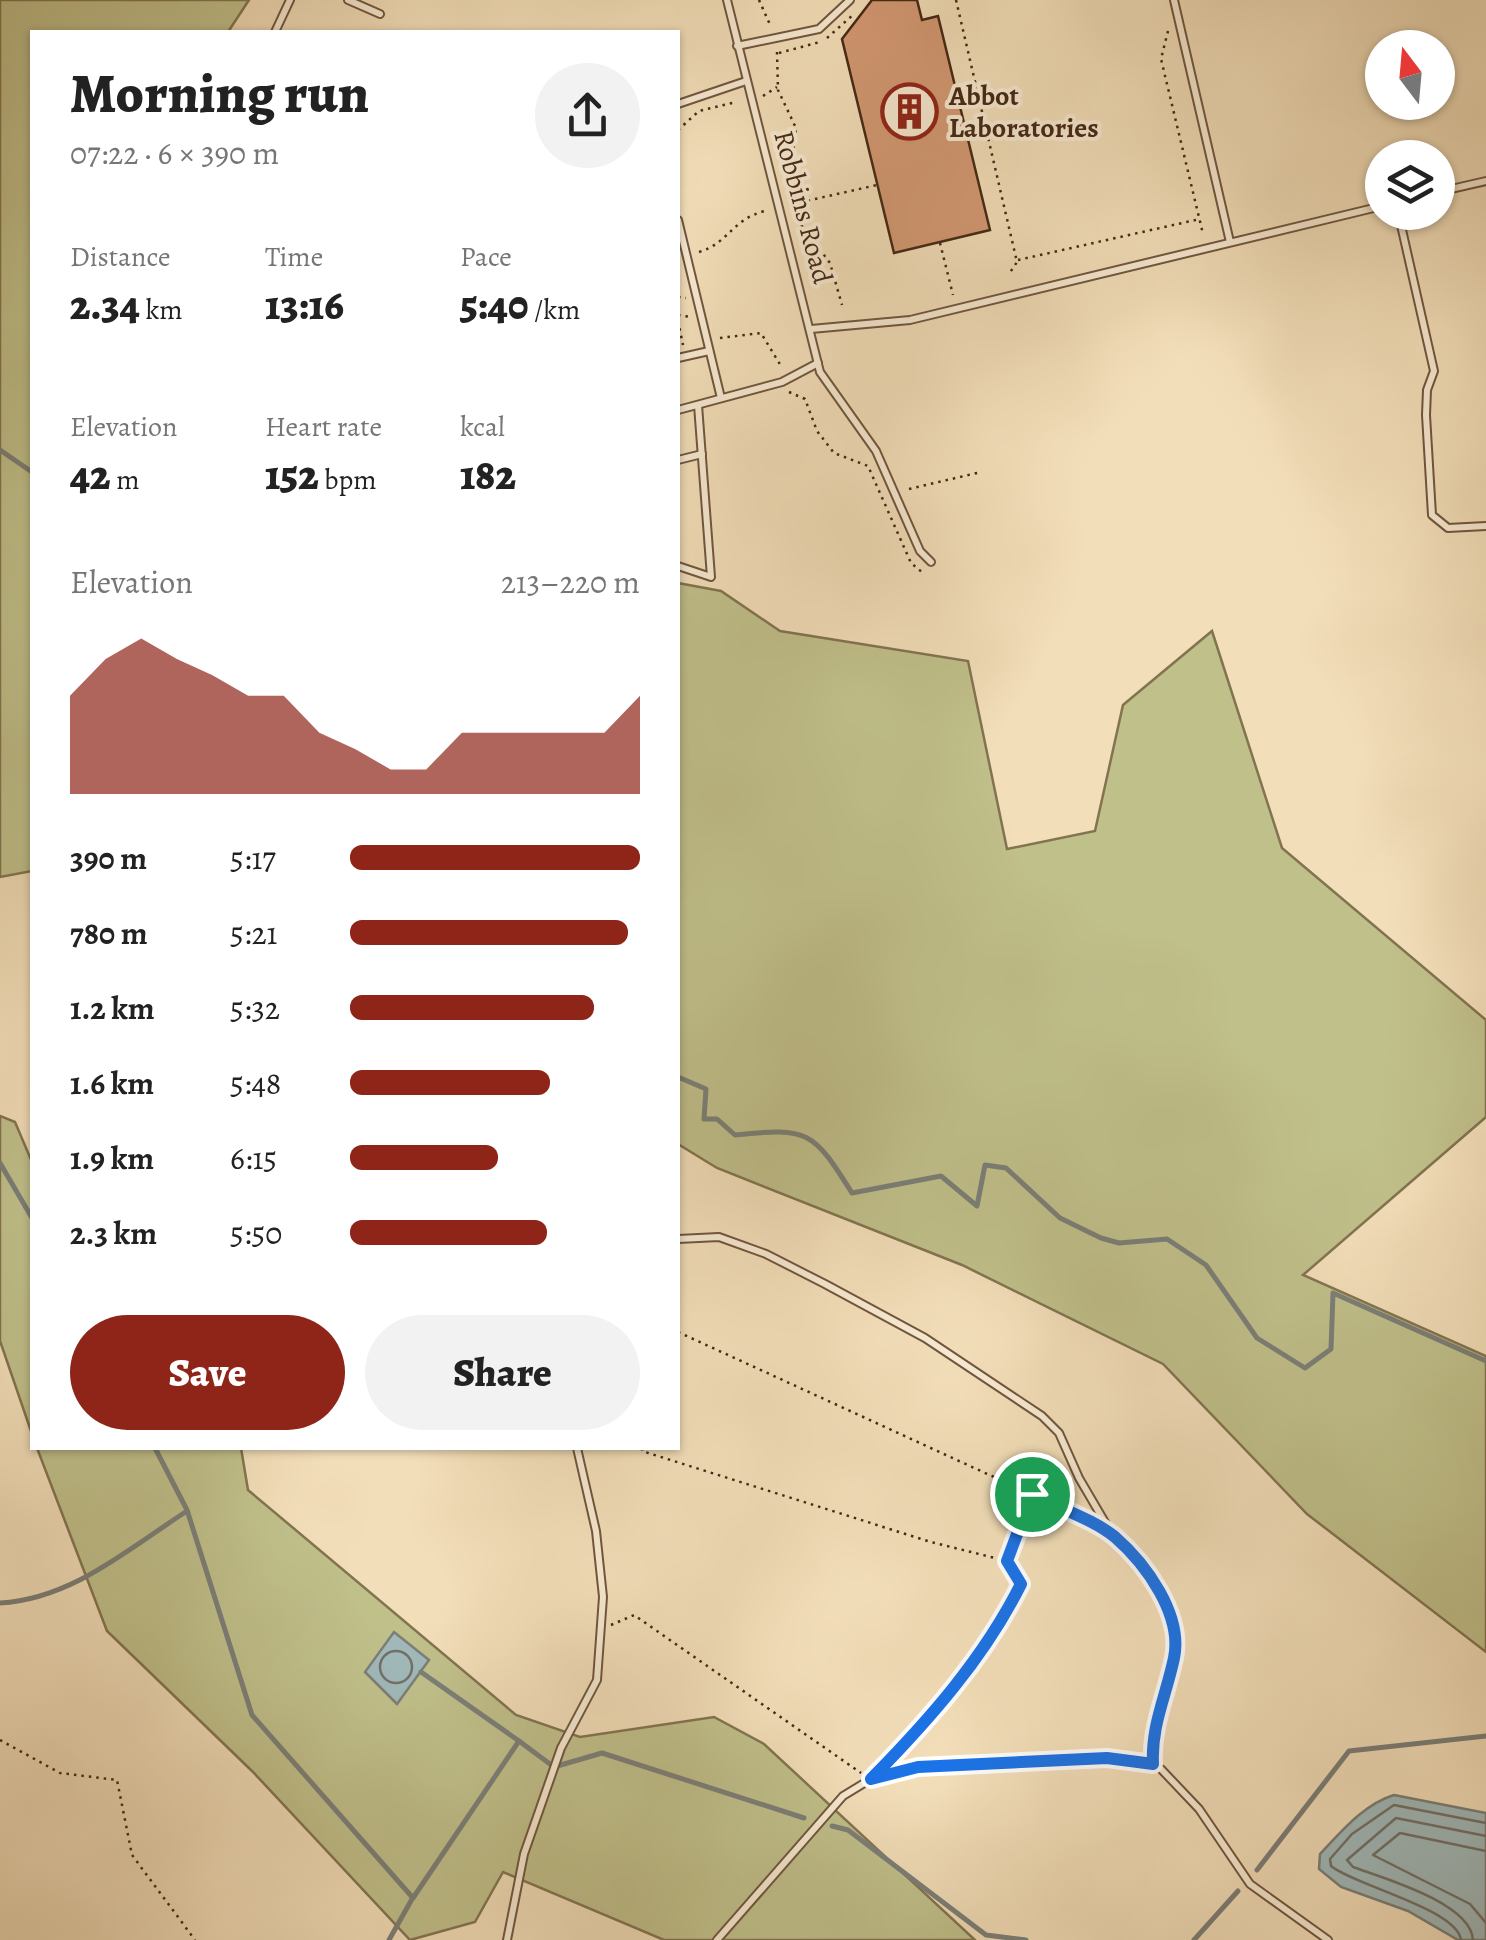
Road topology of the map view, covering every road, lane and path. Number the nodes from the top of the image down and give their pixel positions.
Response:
1 (290, 0) edge
2 (348, 0) edge
3 (728, 0) edge
4 (759, 0) edge
5 (850, 0) edge
6 (956, 0) edge
7 (1174, 0) edge
8 (380, 14) dead end
9 (1168, 26) dead end
10 (277, 30) edge
11 (774, 32) dead end
12 (737, 46) junction
13 (777, 49) dead end
14 (746, 81) junction
15 (778, 86) junction
16 (762, 97) dead end
17 (736, 102) dead end
18 (680, 103) edge
19 (680, 128) edge
20 (1486, 180) edge
21 (878, 185) dead end
22 (1455, 188) edge
23 (792, 205) junction
24 (1365, 210) edge
25 (765, 211) dead end
26 (1200, 219) junction
27 (680, 228) edge
28 (1402, 230) edge
29 (1203, 234) dead end
30 (1230, 242) junction
31 (940, 243) dead end
32 (697, 252) dead end
33 (1016, 260) junction
34 (1010, 274) dead end
35 (953, 294) dead end
36 (680, 296) edge
37 (688, 298) dead end
38 (842, 306) dead end
39 (680, 315) edge
40 (692, 317) dead end
41 (811, 329) junction
42 (680, 336) edge
43 (718, 338) dead end
44 (683, 347) dead end
45 (710, 351) junction
46 (680, 358) edge
47 (818, 362) junction
48 (782, 368) dead end
49 (788, 392) dead end
50 (721, 398) junction
51 (698, 404) junction
52 (680, 409) edge
53 (702, 454) junction
54 (680, 460) edge
55 (981, 472) dead end
56 (902, 491) dead end
57 (1486, 526) edge
58 (931, 562) dead end
59 (680, 567) edge
60 (923, 573) dead end
61 (680, 1239) edge
62 (680, 1333) edge
63 (577, 1450) edge
64 (642, 1450) edge
65 (1032, 1494) junction
66 (1114, 1536) junction
67 (1007, 1561) junction
68 (600, 1629) junction
69 (0, 1740) edge
70 (1153, 1764) junction
71 (871, 1779) junction
72 (194, 1940) edge
73 (506, 1940) edge
74 (717, 1940) edge
75 (1328, 1940) edge

1 - 10 lane
2 - 8 lane
3 - 12 lane, Robbins Road
4 - 11 path
5 - 12 lane
6 - 33 path
7 - 30 lane
9 - 26 path
12 - 14 lane, Robbins Road
13 - 15 path
14 - 18 lane
14 - 41 lane, Robbins Road
15 - 16 path
15 - 23 path
17 - 19 path
20 - 22 lane
21 - 23 path
23 - 38 path
24 - 30 lane
25 - 32 path
26 - 29 path
26 - 33 path
27 - 45 lane
28 - 57 lane
30 - 41 lane
31 - 35 path
33 - 34 path
36 - 37 path
39 - 40 path
41 - 47 lane, Robbins Road
42 - 44 path
43 - 48 path
45 - 46 lane
45 - 50 lane
47 - 50 lane
47 - 58 lane, Robbins Road
49 - 60 path
50 - 51 lane
51 - 52 lane
51 - 53 lane
53 - 54 lane
53 - 59 lane
55 - 56 path
61 - 66 lane
62 - 65 path
63 - 68 lane
64 - 67 path
65 - 66 path
65 - 67 path
66 - 70 lane
67 - 71 path
68 - 71 path
68 - 73 lane
69 - 72 path
70 - 71 lane
70 - 75 lane
71 - 74 lane

